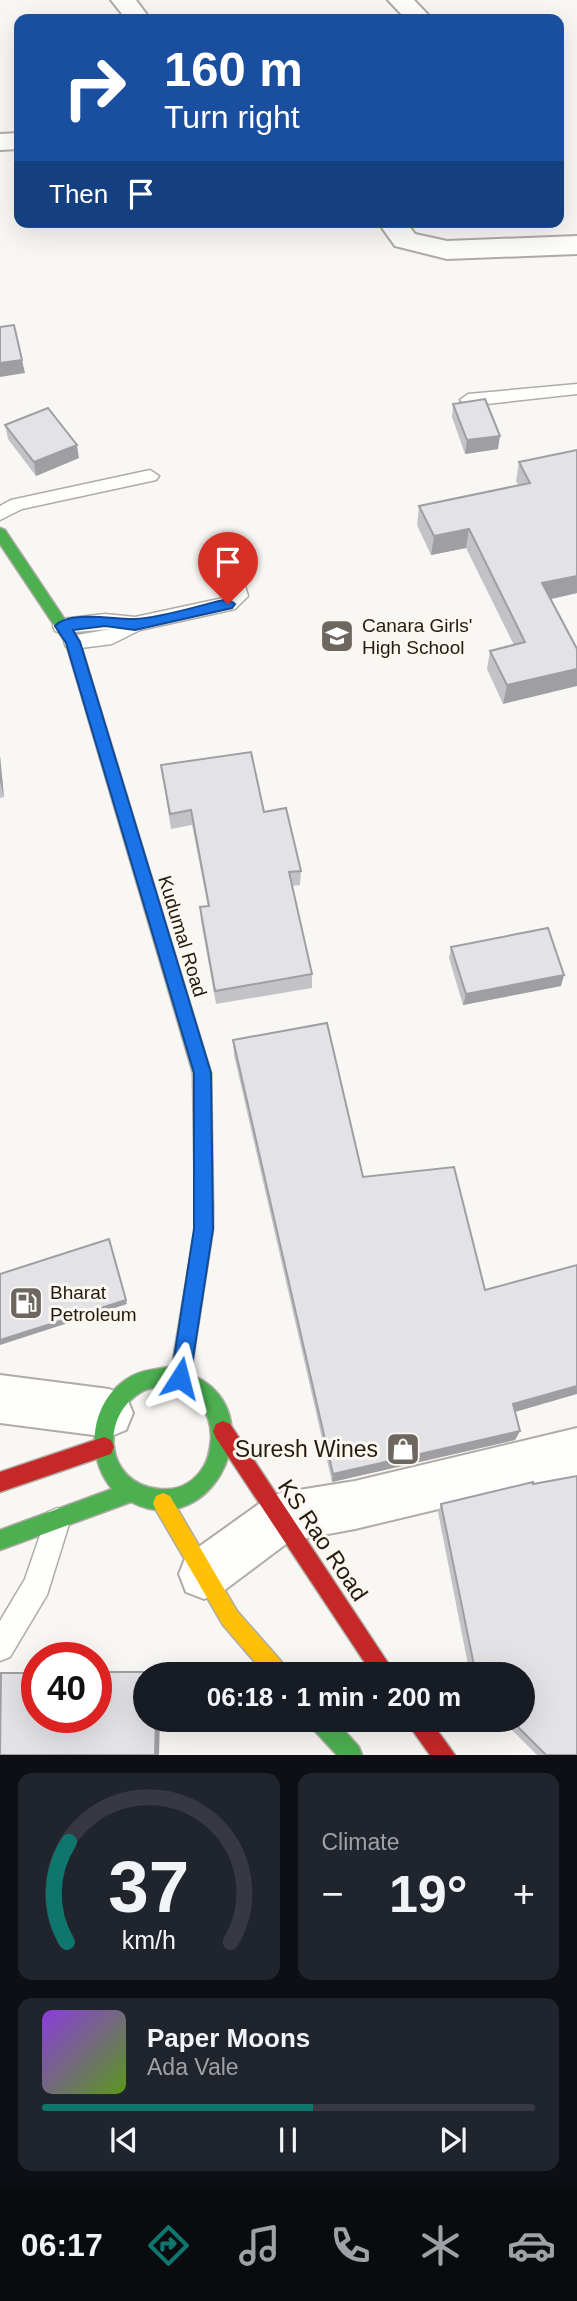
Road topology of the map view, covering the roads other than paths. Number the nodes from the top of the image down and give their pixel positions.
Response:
1 (123, 0) edge
2 (400, 0) edge
3 (134, 14) edge
4 (415, 14) edge
5 (396, 228) edge
6 (577, 245) edge
7 (577, 388) edge
8 (468, 400) edge
9 (150, 476) dead end
10 (0, 514) edge
11 (0, 533) edge
12 (235, 576) dead end
13 (68, 634) junction
14 (180, 1378) junction
15 (0, 1399) edge
16 (106, 1430) junction
17 (223, 1431) junction
18 (577, 1452) edge
19 (0, 1482) edge
20 (130, 1492) junction
21 (163, 1503) junction
22 (281, 1518) junction
23 (57, 1519) junction
24 (0, 1540) edge
25 (204, 1574) junction
26 (0, 1647) edge
27 (269, 1662) edge
28 (377, 1662) edge
29 (331, 1732) edge
30 (426, 1732) edge
31 (351, 1755) edge
32 (444, 1755) edge

1 - 3 street
2 - 4 street
5 - 6 street
7 - 8 lane
9 - 10 lane
11 - 13 street, Kudumal Road
12 - 13 lane
13 - 14 street, Kudumal Road
14 - 16 street
14 - 17 street
15 - 16 street
16 - 19 street
16 - 20 street
17 - 21 street
17 - 22 street, KS Rao Road
18 - 22 street
20 - 21 street
20 - 23 street
21 - 25 street
22 - 25 street
22 - 28 street, KS Rao Road
23 - 24 street
23 - 26 lane
25 - 27 street
29 - 31 street
30 - 32 street

